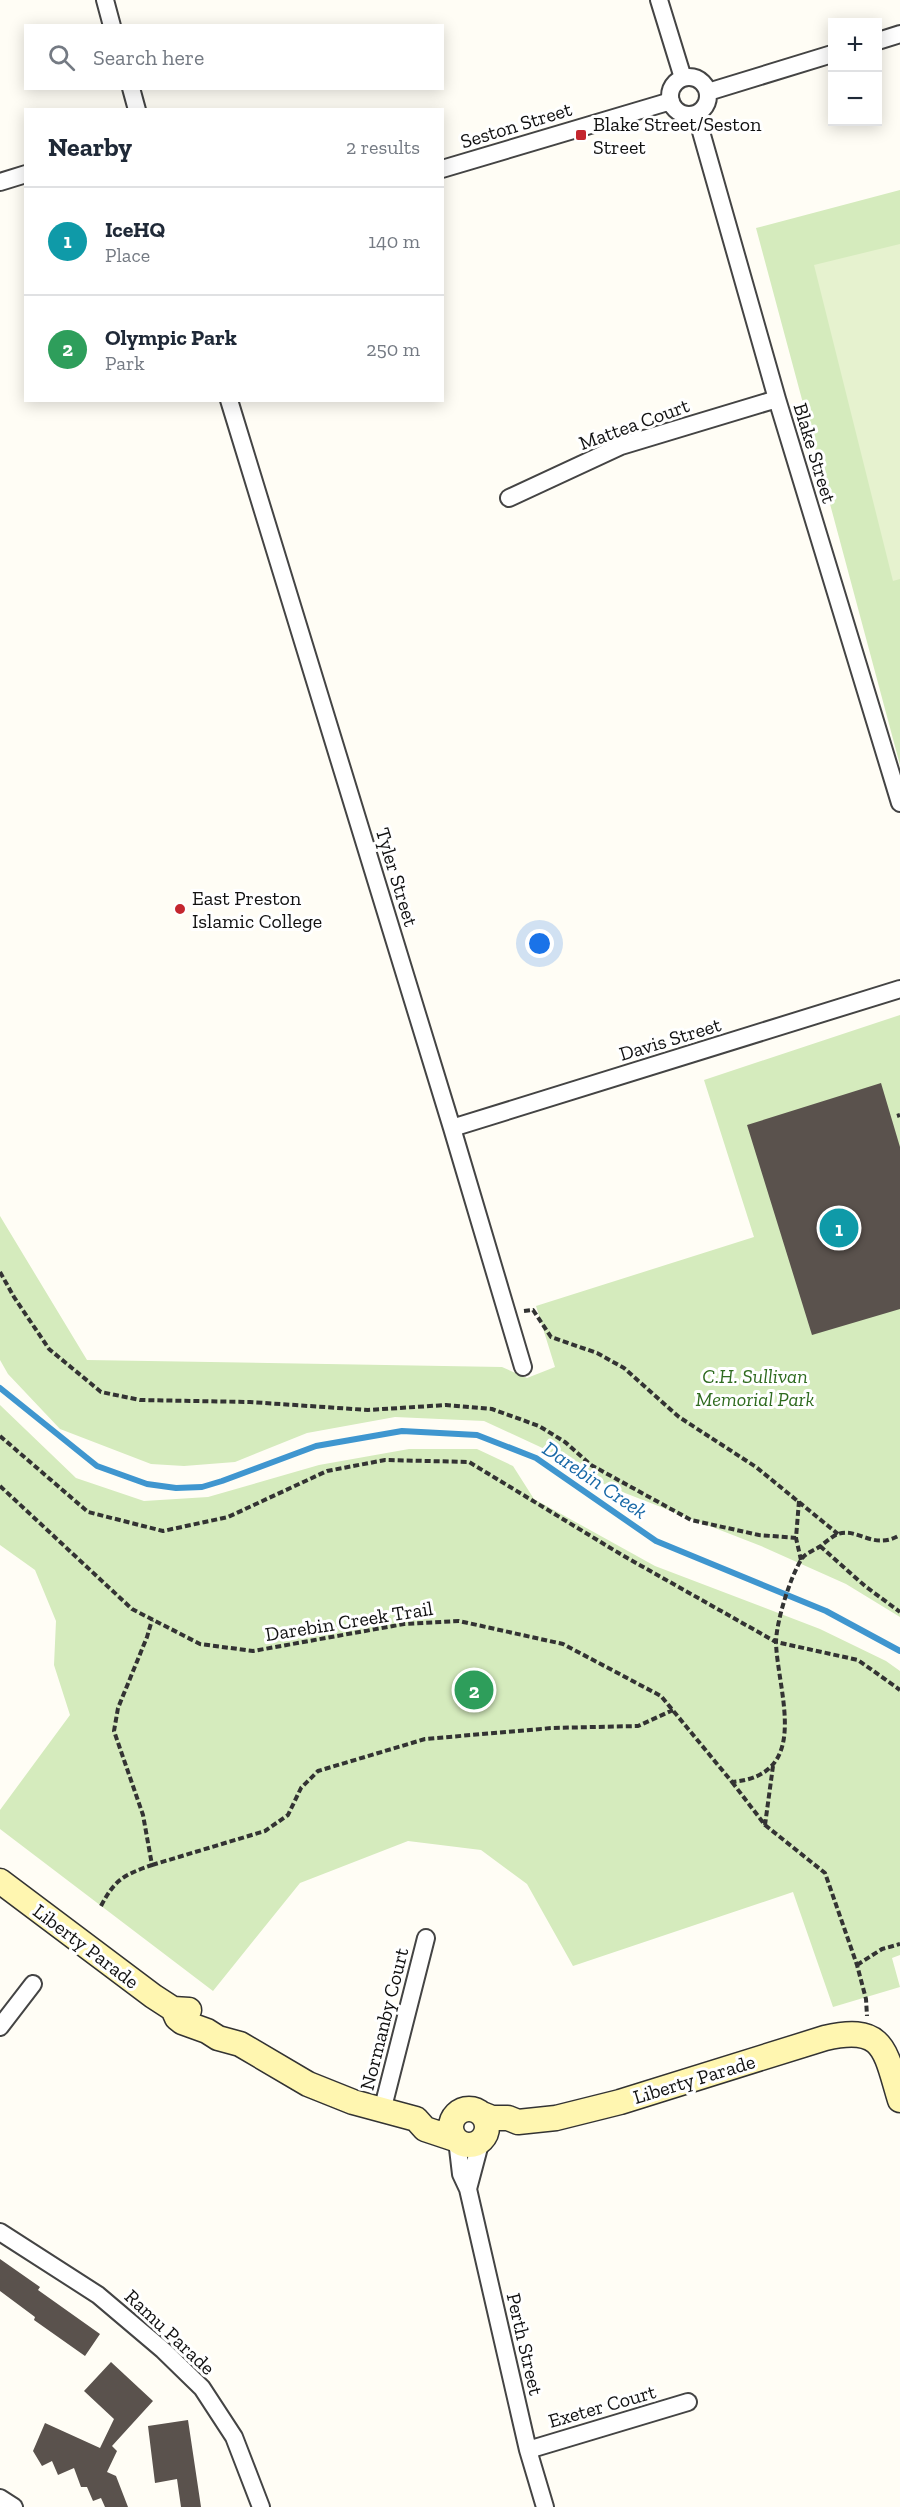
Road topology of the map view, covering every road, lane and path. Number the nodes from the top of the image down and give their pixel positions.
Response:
1 (105, 0) edge
2 (658, 0) edge
3 (111, 24) edge
4 (900, 34) edge
5 (882, 40) edge
6 (828, 55) edge
7 (683, 78) junction
8 (131, 90) edge
9 (708, 92) junction
10 (671, 101) junction
11 (136, 108) edge
12 (696, 114) junction
13 (444, 168) edge
14 (24, 175) edge
15 (0, 182) edge
16 (777, 399) junction
17 (230, 402) edge
18 (509, 498) dead end
19 (900, 803) edge
20 (900, 989) edge
21 (452, 1128) junction
22 (0, 1272) edge
23 (508, 1315) junction
24 (523, 1367) dead end
25 (0, 1436) edge
26 (0, 1486) edge
27 (799, 1500) junction
28 (838, 1534) junction
29 (900, 1535) edge
30 (796, 1538) junction
31 (820, 1546) junction
32 (801, 1560) junction
33 (900, 1612) edge
34 (152, 1620) junction
35 (776, 1642) junction
36 (900, 1690) edge
37 (673, 1710) junction
38 (773, 1766) junction
39 (732, 1782) junction
40 (765, 1825) junction
41 (152, 1865) junction
42 (0, 1881) edge
43 (101, 1906) dead end
44 (426, 1938) dead end
45 (900, 1944) edge
46 (857, 1965) junction
47 (33, 1984) dead end
48 (0, 2026) edge
49 (869, 2036) junction
50 (900, 2100) edge
51 (382, 2110) junction
52 (416, 2119) junction
53 (476, 2126) junction
54 (456, 2140) junction
55 (468, 2189) junction
56 (0, 2232) edge
57 (688, 2402) dead end
58 (528, 2450) junction
59 (0, 2498) edge
60 (14, 2507) edge
61 (261, 2507) edge
62 (545, 2507) edge

1 - 3 street
2 - 7 street
4 - 5 street
6 - 9 street
7 - 9 street
7 - 10 street
8 - 11 street
9 - 12 street
10 - 12 street
10 - 13 street, Seston Street
12 - 16 street, Blake Street
14 - 15 street
16 - 18 street, Mattea Court
16 - 19 street, Blake Street
17 - 21 street, Tyler Street
20 - 21 street, Davis Street
21 - 23 street, Tyler Street
22 - 30 path
23 - 24 street, Tyler Street
23 - 27 path
25 - 35 path
26 - 34 path, Darebin Creek Trail
27 - 28 path
27 - 30 path
28 - 29 path
28 - 31 path
30 - 32 path
31 - 32 path
31 - 33 path
32 - 35 path
34 - 37 path, Darebin Creek Trail
34 - 41 path
35 - 36 path
35 - 38 path
37 - 39 path, Darebin Creek Trail
37 - 41 path
38 - 39 path
38 - 40 path
39 - 40 path, Darebin Creek Trail
40 - 46 path, Darebin Creek Trail
41 - 43 path
42 - 51 street, Liberty Parade
44 - 51 street, Normanby Court
45 - 46 path
46 - 49 path, Darebin Creek Trail
47 - 48 street
49 - 50 street
49 - 53 street, Liberty Parade
51 - 52 street, Liberty Parade
52 - 53 street, Liberty Parade
52 - 54 street, Liberty Parade
53 - 54 street
53 - 55 street, Perth Street
54 - 55 street, Perth Street
55 - 58 street, Perth Street
56 - 61 street, Ramu Parade
57 - 58 street, Exeter Court
58 - 62 street, Perth Street
59 - 60 street

